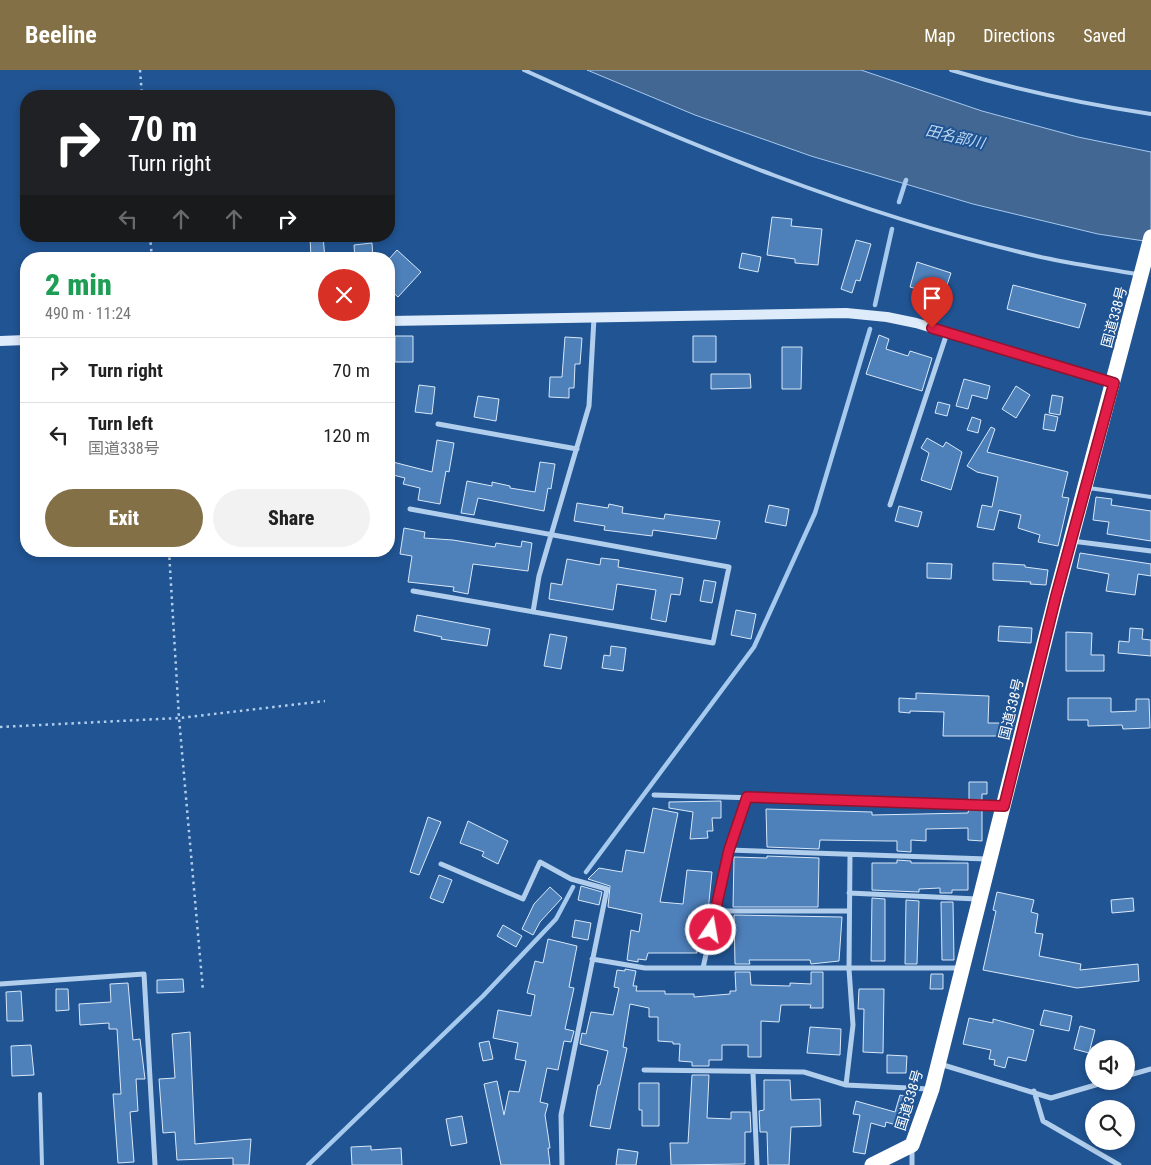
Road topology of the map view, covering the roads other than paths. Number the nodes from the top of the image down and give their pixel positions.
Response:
1 (524, 70) edge
2 (951, 70) edge
3 (1151, 114) edge
4 (1151, 237) edge
5 (1146, 272) edge
6 (594, 317) junction
7 (395, 320) edge
8 (947, 333) junction
9 (20, 340) edge
10 (0, 341) edge
11 (1114, 383) junction
12 (438, 424) dead end
13 (577, 449) junction
14 (1086, 488) junction
15 (1151, 497) edge
16 (890, 505) dead end
17 (410, 509) dead end
18 (553, 534) junction
19 (1071, 541) junction
20 (1151, 551) edge
21 (413, 591) dead end
22 (533, 612) junction
23 (654, 795) dead end
24 (747, 797) junction
25 (1004, 806) junction
26 (729, 850) junction
27 (850, 855) junction
28 (990, 859) junction
29 (441, 864) dead end
30 (849, 893) junction
31 (980, 900) junction
32 (715, 911) junction
33 (849, 911) junction
34 (592, 959) junction
35 (703, 968) junction
36 (961, 968) junction
37 (849, 969) junction
38 (0, 984) edge
39 (938, 1063) junction
40 (1151, 1069) edge
41 (644, 1070) dead end
42 (753, 1073) junction
43 (1135, 1073) edge
44 (846, 1085) junction
45 (1085, 1088) edge
46 (932, 1089) junction
47 (1034, 1092) junction
48 (40, 1094) dead end
49 (912, 1145) junction
50 (42, 1165) edge
51 (155, 1165) edge
52 (562, 1165) edge
53 (757, 1165) edge
54 (872, 1165) edge
55 (912, 1165) edge
56 (1119, 1165) edge

1 - 5 lane
2 - 3 lane
4 - 5 highway, 国道338号
5 - 11 highway, 国道338号
6 - 7 street
6 - 8 street
6 - 13 street
8 - 11 street
8 - 16 street
9 - 10 street
11 - 14 highway, 国道338号
12 - 13 street
13 - 18 street
14 - 15 lane
14 - 19 highway, 国道338号
17 - 18 street
18 - 22 street
18 - 22 street
19 - 20 street
19 - 25 highway, 国道338号
21 - 22 street
23 - 24 street
24 - 25 street
24 - 26 street
25 - 28 highway, 国道338号
26 - 27 street
26 - 32 street
27 - 28 street
27 - 30 street
28 - 31 highway, 国道338号
29 - 34 street
30 - 31 street
30 - 33 street
31 - 36 highway, 国道338号
32 - 33 street
32 - 35 street
33 - 37 street
34 - 35 street
34 - 52 street
35 - 37 street
36 - 37 street
36 - 39 highway, 国道338号
37 - 44 street
38 - 51 street
39 - 46 highway, 国道338号
39 - 47 street
40 - 43 street
41 - 42 street
42 - 44 street
42 - 53 street
44 - 46 street
45 - 47 street
46 - 49 highway, 国道338号
47 - 56 street
48 - 50 lane
49 - 54 highway, 国道338号
49 - 55 street

